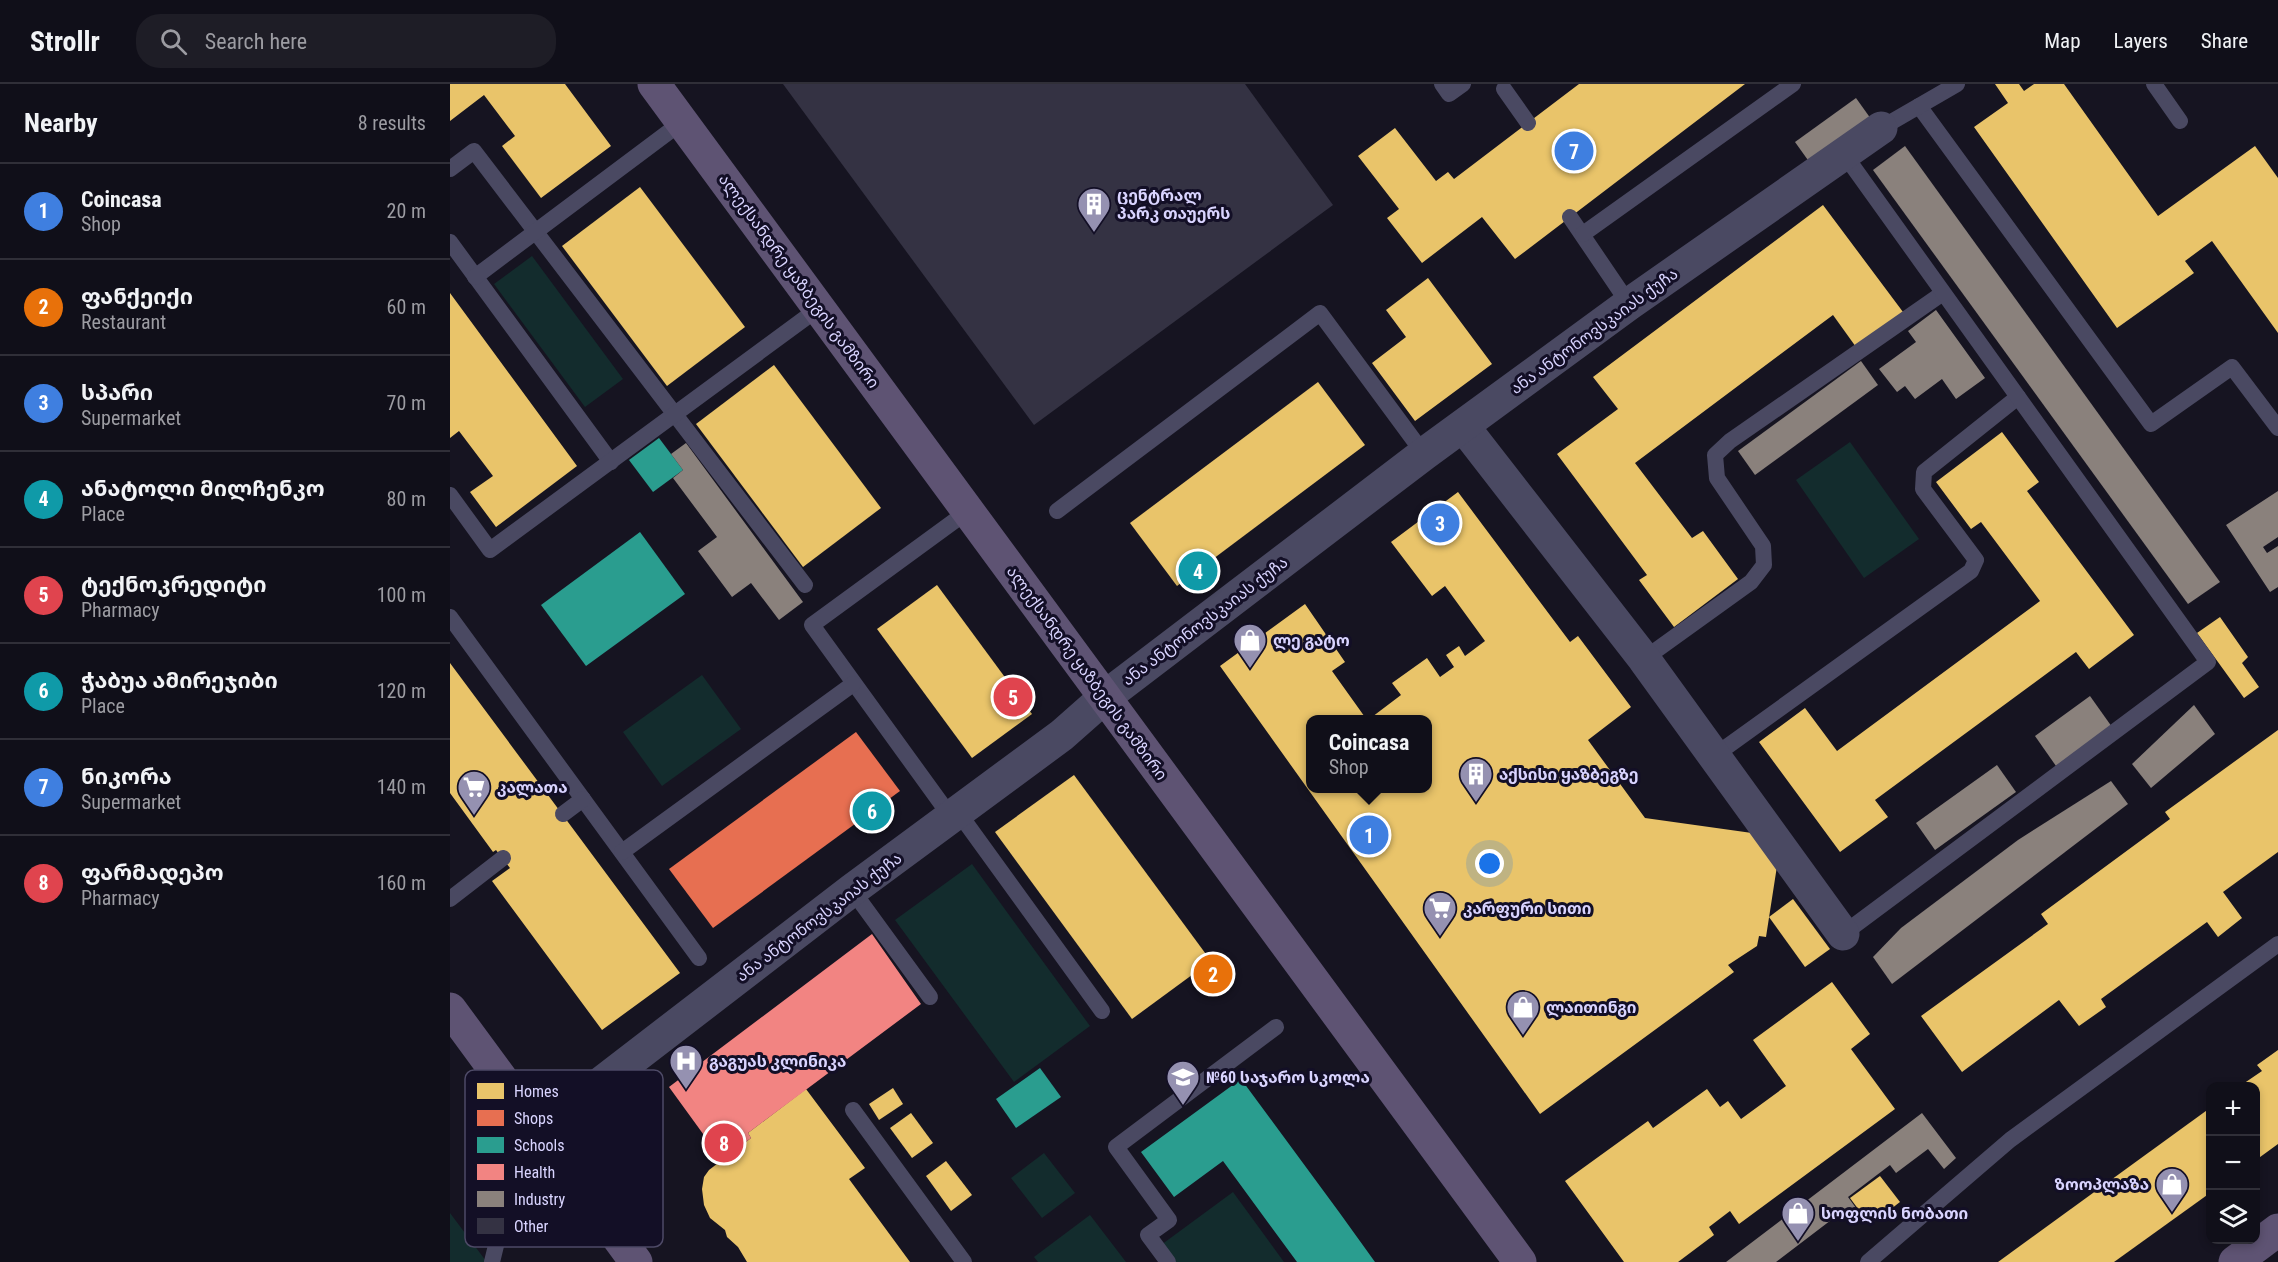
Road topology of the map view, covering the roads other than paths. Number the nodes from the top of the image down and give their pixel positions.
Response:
1 (654, 84) edge
2 (1442, 84) edge
3 (1462, 84) edge
4 (1793, 84) edge
5 (1957, 84) edge
6 (2154, 84) edge
7 (1504, 89) dead end
8 (1919, 106) junction
9 (2180, 121) dead end
10 (682, 122) junction
11 (1528, 123) dead end
12 (1881, 128) joint
13 (1844, 154) junction
14 (450, 169) edge
15 (1570, 217) dead end
16 (536, 231) junction
17 (1583, 234) junction
18 (450, 242) edge
19 (475, 277) junction
20 (1943, 293) junction
21 (1629, 304) junction
22 (819, 308) junction
23 (2018, 397) junction
24 (675, 415) junction
25 (1463, 426) junction
26 (2278, 428) edge
27 (1424, 454) junction
28 (610, 462) junction
29 (450, 495) edge
30 (968, 511) junction
31 (1057, 511) dead end
32 (805, 585) dead end
33 (450, 617) edge
34 (1644, 659) junction
35 (853, 684) junction
36 (1105, 697) junction
37 (1714, 756) junction
38 (583, 799) junction
39 (563, 814) dead end
40 (954, 815) junction
41 (621, 852) junction
42 (503, 858) dead end
43 (852, 890) junction
44 (450, 899) edge
45 (1843, 934) joint
46 (2278, 944) edge
47 (699, 958) dead end
48 (930, 997) dead end
49 (450, 1010) edge
50 (1102, 1011) dead end
51 (1276, 1027) dead end
52 (495, 1070) edge
53 (618, 1070) edge
54 (853, 1110) dead end
55 (2278, 1230) edge
56 (2278, 1243) edge
57 (496, 1247) edge
58 (625, 1247) edge
59 (492, 1262) edge
60 (636, 1262) edge
61 (964, 1262) edge
62 (1168, 1262) edge
63 (1520, 1262) edge
64 (1868, 1262) edge
65 (2235, 1262) edge
66 (2265, 1262) edge

1 - 10 main road, ალექსანდრე ყაზბეგის გამზირი
2 - 3 lane
4 - 17 lane
5 - 8 lane
6 - 9 lane
7 - 11 lane
8 - 12 lane
8 - 26 lane
10 - 16 lane
10 - 22 main road, ალექსანდრე ყაზბეგის გამზირი
12 - 13 street, ანა ანტონოვსკაიას ქუჩა
13 - 20 lane
13 - 21 street, ანა ანტონოვსკაიას ქუჩა
14 - 16 lane
15 - 17 lane
16 - 19 lane
16 - 24 lane
17 - 21 lane
18 - 19 lane
19 - 28 lane
20 - 23 lane
20 - 34 lane
21 - 25 street, ანა ანტონოვსკაიას ქუჩა
22 - 24 lane
22 - 30 main road, ალექსანდრე ყაზბეგის გამზირი
23 - 37 lane
23 - 45 lane
24 - 28 lane
24 - 32 lane
25 - 27 street, ანა ანტონოვსკაიას ქუჩა
25 - 34 street
27 - 31 lane
27 - 36 street, ანა ანტონოვსკაიას ქუჩა
28 - 29 lane
30 - 35 lane
30 - 36 main road, ალექსანდრე ყაზბეგის გამზირი
33 - 38 lane
34 - 37 street
35 - 40 lane
35 - 41 lane
36 - 40 street, ანა ანტონოვსკაიას ქუჩა
36 - 63 main road, ალექსანდრე ყაზბეგის გამზირი
37 - 45 street
38 - 39 lane
38 - 41 lane
40 - 43 street, ანა ანტონოვსკაიას ქუჩა
40 - 50 lane
41 - 47 lane
42 - 44 lane
43 - 48 lane
43 - 53 street, ანა ანტონოვსკაიას ქუჩა
46 - 64 lane
49 - 52 main road
51 - 62 lane
54 - 61 lane
55 - 65 main road
56 - 66 main road
57 - 59 lane
58 - 60 main road

